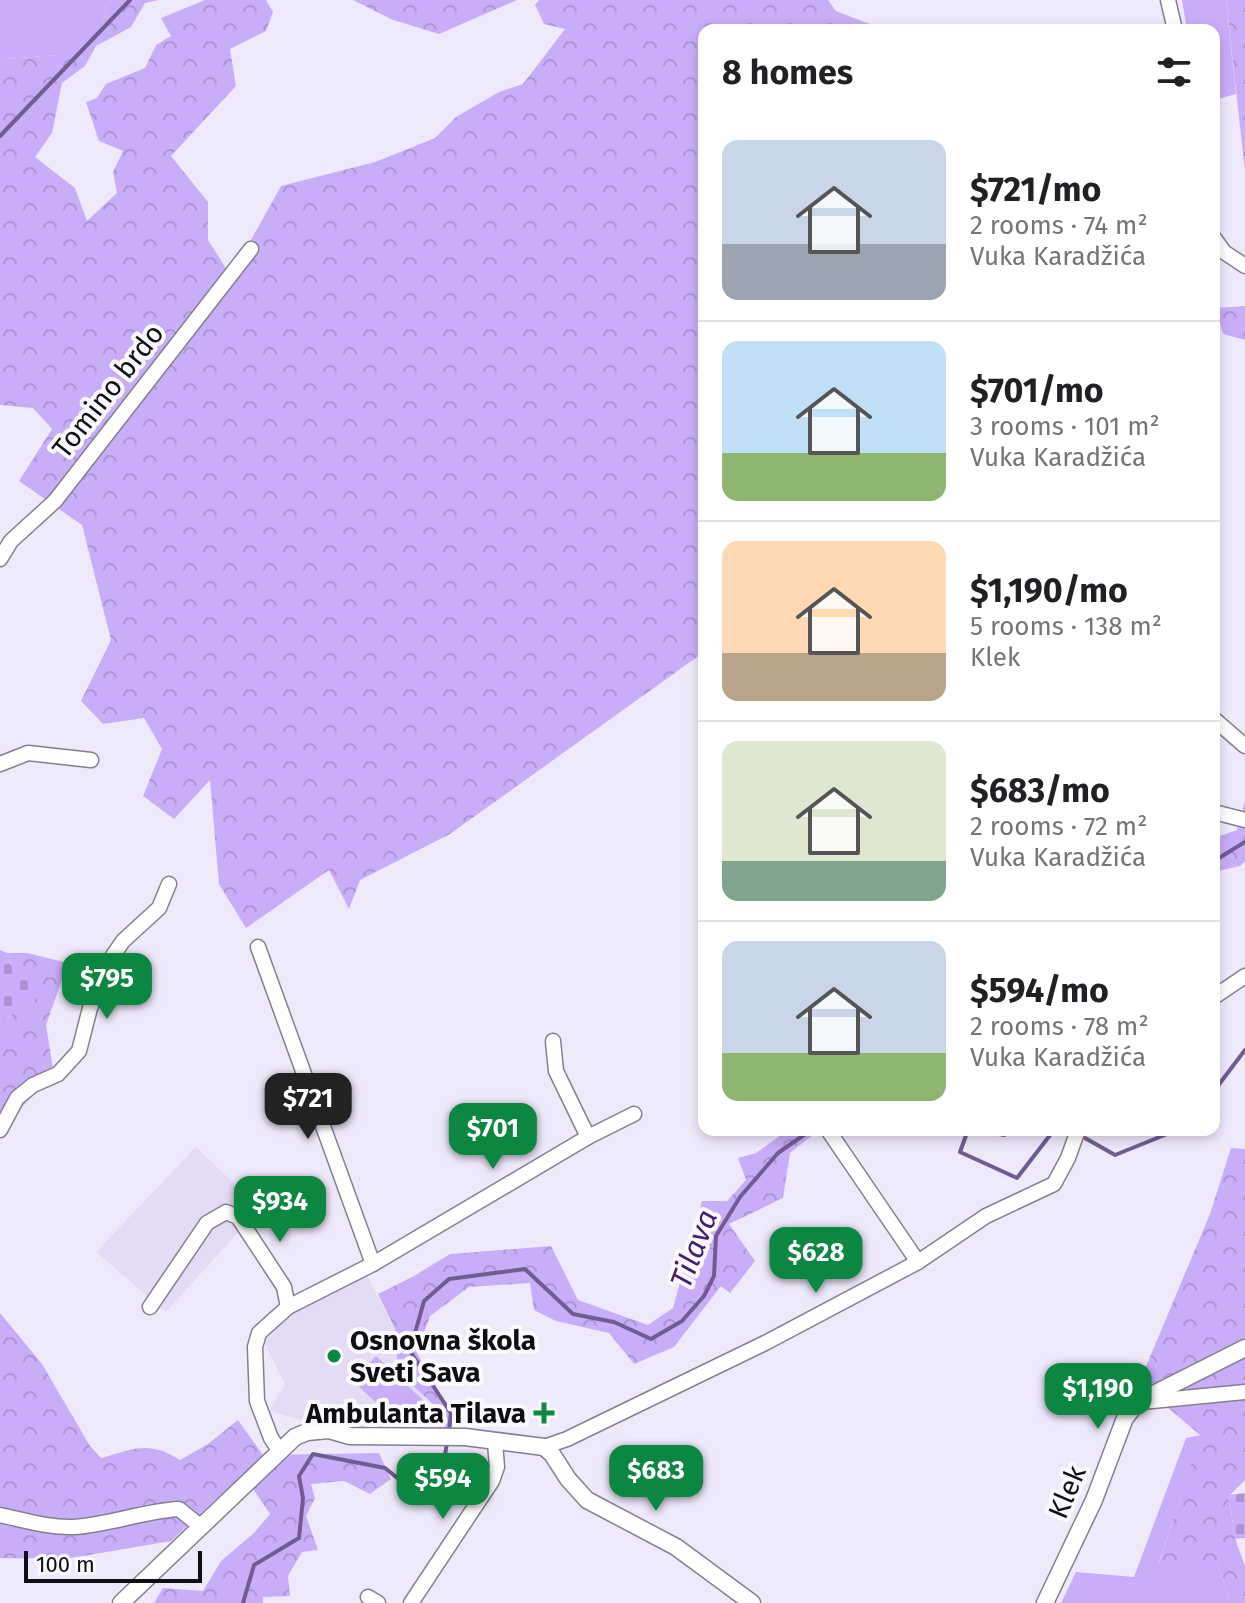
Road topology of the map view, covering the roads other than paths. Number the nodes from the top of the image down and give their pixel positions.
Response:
1 (1168, 0) edge
2 (1174, 24) edge
3 (1220, 246) edge
4 (251, 249) dead end
5 (1245, 266) edge
6 (0, 559) edge
7 (1220, 724) edge
8 (1245, 746) edge
9 (91, 760) dead end
10 (0, 764) edge
11 (1220, 814) edge
12 (1245, 820) edge
13 (169, 884) dead end
14 (258, 947) dead end
15 (1245, 976) edge
16 (1220, 989) edge
17 (553, 1041) dead end
18 (634, 1114) dead end
19 (0, 1130) edge
20 (832, 1136) edge
21 (1076, 1136) edge
22 (588, 1137) junction
23 (918, 1262) junction
24 (373, 1264) junction
25 (150, 1307) dead end
26 (288, 1307) junction
27 (1245, 1348) edge
28 (1245, 1392) edge
29 (1138, 1402) junction
30 (495, 1443) junction
31 (544, 1447) junction
32 (279, 1450) junction
33 (0, 1515) edge
34 (200, 1526) junction
35 (121, 1603) edge
36 (411, 1603) edge
37 (752, 1603) edge
38 (1045, 1603) edge

1 - 2 street
3 - 5 street
4 - 6 street, Tomino brdo
7 - 8 street
9 - 10 street
11 - 12 street
13 - 19 street
14 - 24 street
15 - 16 street
17 - 22 street
18 - 22 street
20 - 23 street
21 - 23 street
22 - 24 street
23 - 31 street
24 - 26 street
25 - 26 street
26 - 32 street
27 - 29 street
28 - 29 street
29 - 38 street, Klek
30 - 31 street
30 - 32 street
30 - 36 street
31 - 37 street
32 - 34 street
33 - 34 street
34 - 35 street

